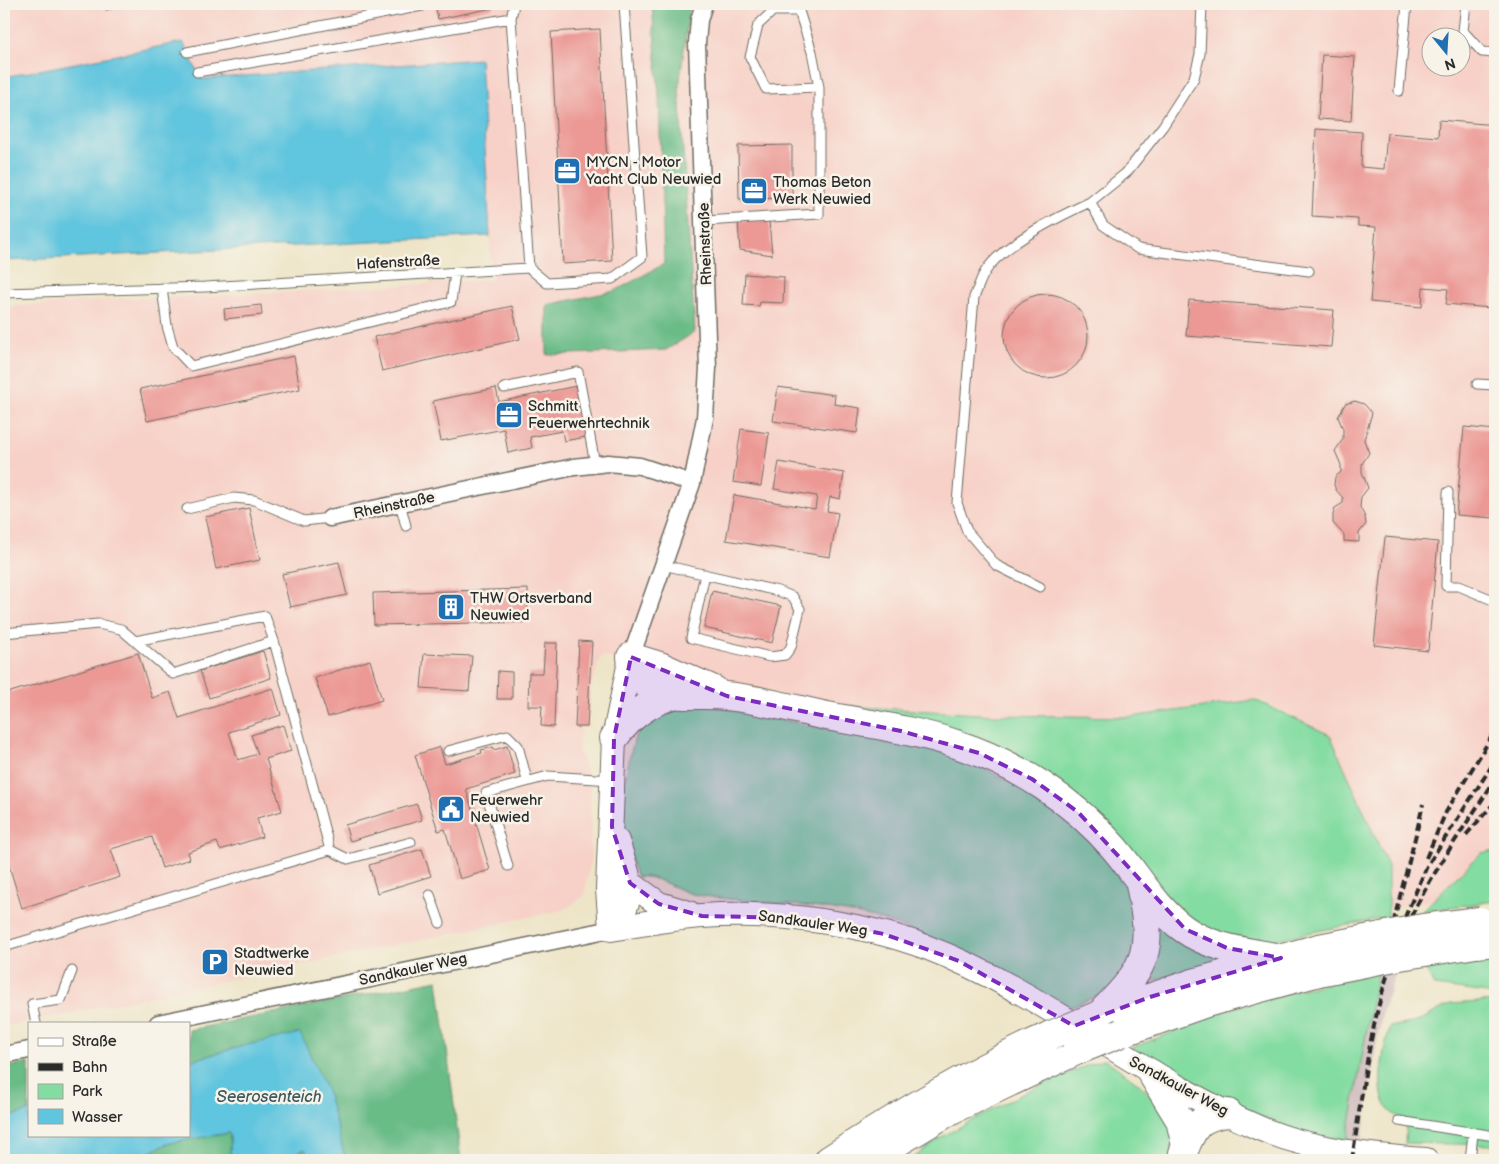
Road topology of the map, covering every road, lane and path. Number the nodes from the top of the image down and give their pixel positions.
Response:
1 (422, 4) edge
2 (514, 4) edge
3 (624, 4) edge
4 (704, 4) edge
5 (1202, 4) edge
6 (1407, 4) edge
7 (1466, 4) edge
8 (511, 18) junction
9 (187, 52) dead end
10 (1495, 53) edge
11 (197, 72) dead end
12 (819, 87) junction
13 (1399, 91) dead end
14 (1090, 202) junction
15 (705, 221) junction
16 (529, 268) junction
17 (1309, 271) dead end
18 (456, 273) junction
19 (162, 288) junction
20 (4, 293) edge
21 (1476, 384) dead end
22 (1495, 385) edge
23 (504, 388) dead end
24 (595, 464) junction
25 (692, 483) junction
26 (1448, 492) dead end
27 (400, 503) junction
28 (187, 509) dead end
29 (330, 518) joint
30 (406, 526) dead end
31 (663, 565) junction
32 (705, 574) junction
33 (1040, 587) dead end
34 (1495, 601) edge
35 (4, 633) edge
36 (135, 641) junction
37 (274, 641) junction
38 (631, 657) junction
39 (675, 694) junction
40 (727, 696) junction
41 (614, 738) junction
42 (448, 752) dead end
43 (527, 780) junction
44 (612, 780) junction
45 (612, 827) junction
46 (411, 842) dead end
47 (330, 850) junction
48 (508, 866) dead end
49 (630, 883) junction
50 (1140, 884) junction
51 (430, 894) dead end
52 (702, 916) junction
53 (440, 923) dead end
54 (611, 929) junction
55 (1486, 931) edge
56 (4, 947) edge
57 (1282, 958) junction
58 (1319, 960) junction
59 (72, 971) dead end
60 (1099, 1015) junction
61 (36, 1022) edge
62 (163, 1022) edge
63 (28, 1050) edge
64 (4, 1055) edge
65 (1152, 1074) junction
66 (953, 1109) junction
67 (1228, 1113) junction
68 (1399, 1121) dead end
69 (1473, 1134) junction
70 (1495, 1136) edge
71 (1187, 1155) edge
72 (829, 1160) edge
73 (868, 1160) edge
74 (903, 1160) edge
75 (1426, 1160) edge
76 (1470, 1160) edge

1 - 9 lane
2 - 8 lane
3 - 16 lane
4 - 15 street, Rheinstraße
5 - 14 lane
6 - 13 lane
7 - 10 lane
8 - 11 lane
8 - 16 lane
12 - 12 lane
12 - 15 lane
14 - 17 lane
14 - 33 lane
15 - 25 street, Rheinstraße
16 - 18 lane, Hafenstraße
18 - 19 lane, Hafenstraße
18 - 19 lane
19 - 20 lane, Hafenstraße
21 - 22 lane
23 - 24 lane
24 - 25 street, Rheinstraße
24 - 27 street, Rheinstraße
25 - 31 street, Rheinstraße
26 - 34 lane
27 - 29 street, Rheinstraße
27 - 30 lane
28 - 29 lane
31 - 32 lane
31 - 38 street, Rheinstraße
32 - 32 lane
35 - 36 lane
36 - 37 lane
36 - 37 lane
37 - 47 lane
38 - 39 highway
38 - 40 highway
38 - 41 street, Rheinstraße
39 - 40 highway
39 - 41 highway
40 - 50 highway
41 - 44 street, Rheinstraße
42 - 43 lane
43 - 44 lane
43 - 48 lane
44 - 45 street, Rheinstraße
45 - 49 street, Rheinstraße
45 - 54 street, Rheinstraße
46 - 47 lane
47 - 56 lane
49 - 52 street
49 - 54 street, Rheinstraße
50 - 57 highway
50 - 60 highway
51 - 53 lane
52 - 54 street, Sandkauler Weg
52 - 65 street, Sandkauler Weg
54 - 62 street, Sandkauler Weg
55 - 58 highway, bridge
57 - 58 highway
57 - 60 highway
58 - 66 highway, bridge
59 - 61 lane
60 - 72 highway, bridge
63 - 64 street
65 - 67 street, Sandkauler Weg
65 - 71 highway
66 - 73 highway
66 - 74 highway
67 - 71 highway
67 - 75 street, Sandkauler Weg
68 - 69 lane
69 - 70 lane
69 - 76 lane

